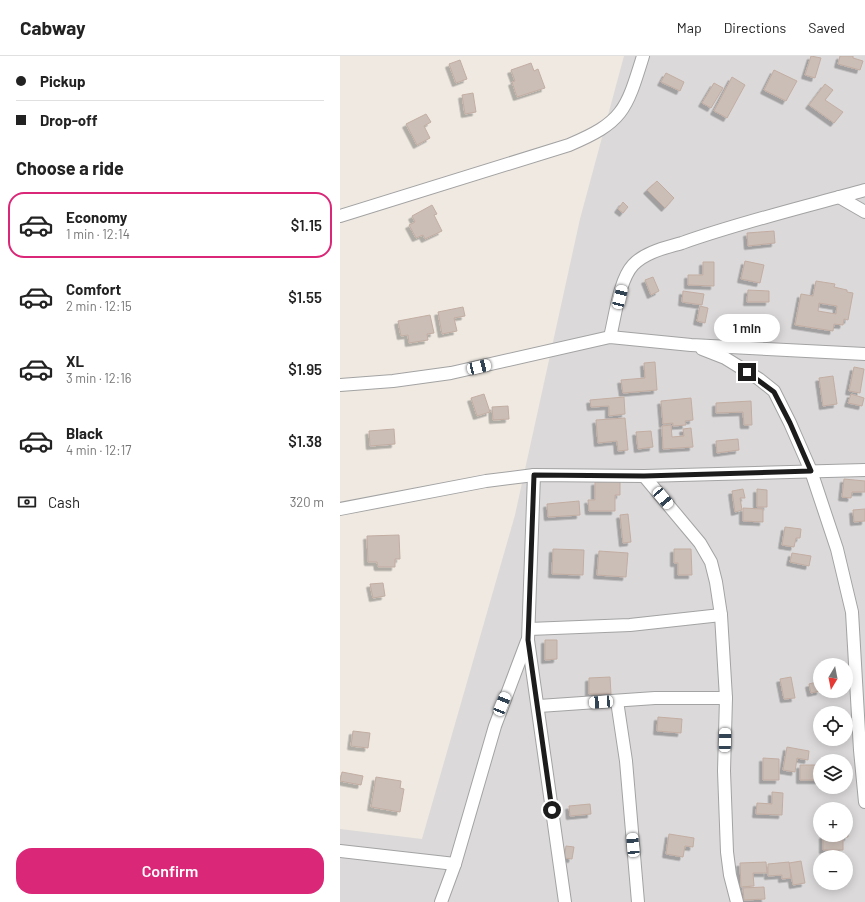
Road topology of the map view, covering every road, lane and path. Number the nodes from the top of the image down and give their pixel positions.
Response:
1 (642, 56) edge
2 (865, 190) edge
3 (839, 197) junction
4 (865, 212) edge
5 (340, 216) edge
6 (610, 337) junction
7 (691, 345) junction
8 (865, 354) edge
9 (340, 385) edge
10 (865, 470) edge
11 (811, 471) junction
12 (534, 475) junction
13 (644, 476) junction
14 (340, 509) edge
15 (721, 615) junction
16 (528, 635) junction
17 (726, 698) junction
18 (617, 701) junction
19 (539, 706) junction
20 (865, 802) edge
21 (340, 851) edge
22 (455, 864) junction
23 (441, 902) edge
24 (565, 902) edge
25 (638, 902) edge
26 (737, 902) edge

1 - 5 street
2 - 3 street
3 - 4 street
3 - 6 street
6 - 7 street
6 - 9 street
7 - 8 street
7 - 11 street
10 - 11 street
11 - 13 street
11 - 20 street
12 - 13 street
12 - 14 street
12 - 16 street
13 - 15 street
15 - 16 street
15 - 17 street
16 - 19 street
16 - 22 street
17 - 18 street
17 - 26 street
18 - 19 street
18 - 25 street
19 - 24 street
21 - 22 street
22 - 23 street

